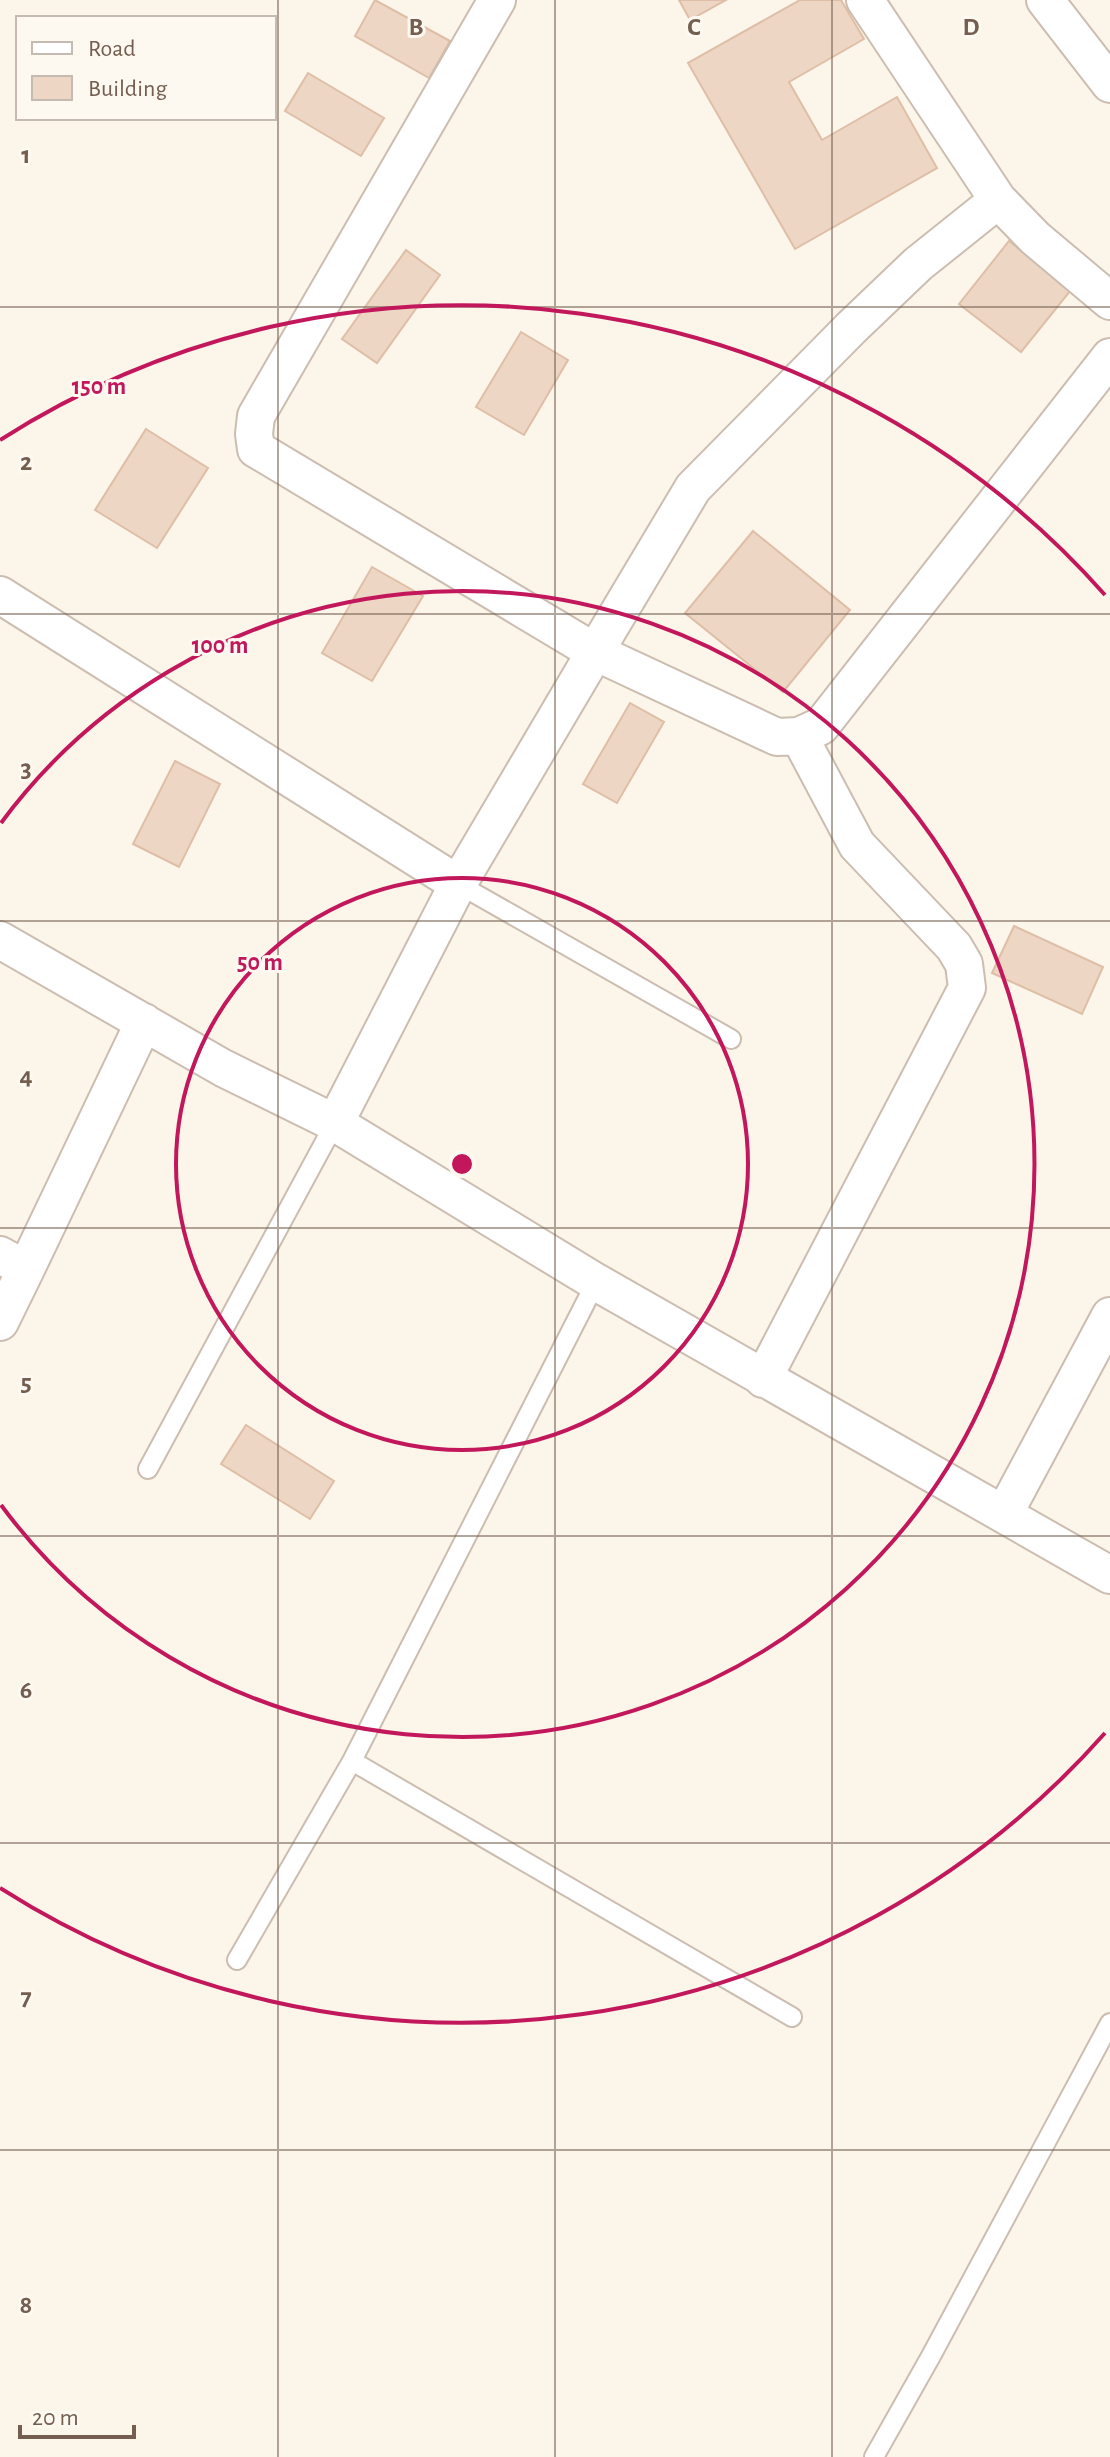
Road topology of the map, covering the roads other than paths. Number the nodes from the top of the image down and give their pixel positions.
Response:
1 (497, 0) edge
2 (865, 0) edge
3 (1045, 0) edge
4 (1110, 84) edge
5 (998, 200) junction
6 (1110, 301) edge
7 (1110, 357) edge
8 (0, 595) edge
9 (595, 652) junction
10 (799, 736) junction
11 (458, 884) junction
12 (0, 940) edge
13 (144, 1022) junction
14 (731, 1039) dead end
15 (335, 1123) junction
16 (13, 1262) edge
17 (596, 1282) junction
18 (1110, 1316) edge
19 (0, 1322) edge
20 (763, 1379) junction
21 (148, 1469) dead end
22 (1004, 1514) junction
23 (1110, 1575) edge
24 (352, 1761) junction
25 (237, 1960) dead end
26 (792, 2017) dead end
27 (1110, 2023) edge
28 (874, 2457) edge

1 - 9 street
2 - 5 street
3 - 4 street
5 - 6 street
5 - 9 street
7 - 10 street
8 - 11 street
9 - 10 street
9 - 11 street
10 - 20 street
11 - 14 lane
11 - 15 street
12 - 13 street
13 - 15 street
13 - 16 street
15 - 17 street
15 - 21 lane
16 - 19 street
17 - 20 street
17 - 24 lane
18 - 22 street
20 - 22 street
22 - 23 street
24 - 25 lane
24 - 26 lane
27 - 28 lane

